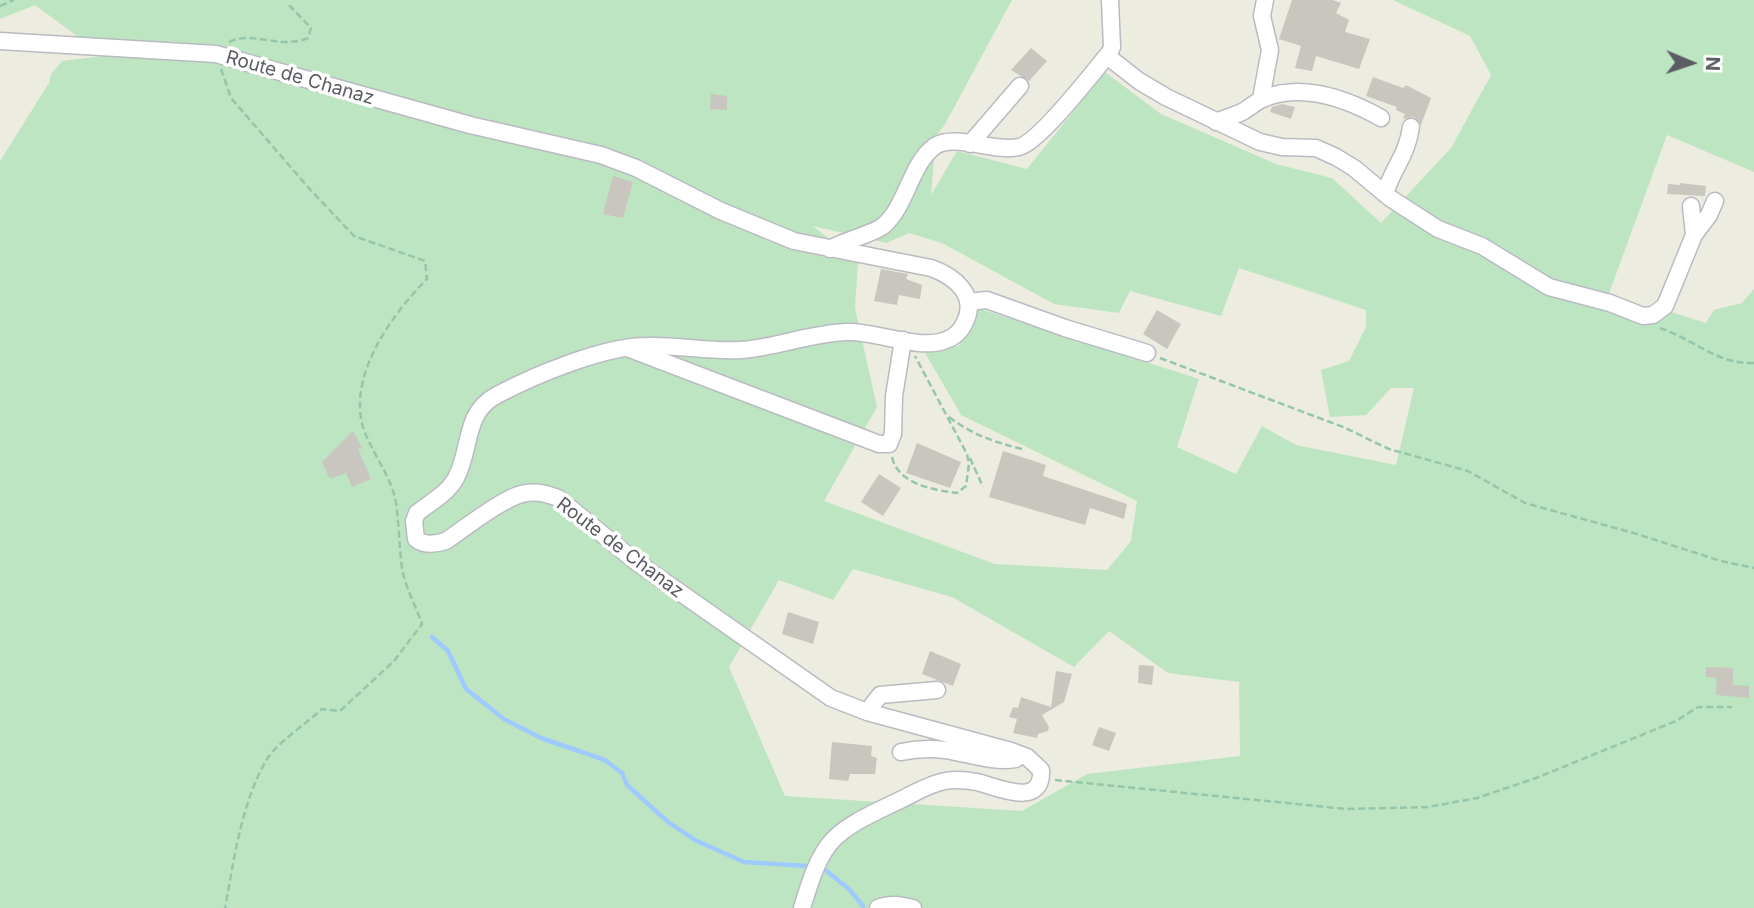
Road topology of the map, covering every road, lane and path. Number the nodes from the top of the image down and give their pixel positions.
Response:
1 (14, 0) edge
2 (1110, 0) edge
3 (1265, 0) edge
4 (289, 5) dead end
5 (0, 6) edge
6 (0, 41) edge
7 (221, 49) junction
8 (1107, 56) junction
9 (1020, 86) dead end
10 (1261, 99) junction
11 (1381, 118) dead end
12 (1216, 121) junction
13 (1411, 127) dead end
14 (970, 144) junction
15 (1385, 194) junction
16 (1715, 201) dead end
17 (1690, 206) dead end
18 (1693, 235) junction
19 (830, 249) junction
20 (968, 302) junction
21 (1649, 319) junction
22 (905, 340) junction
23 (624, 347) junction
24 (1147, 353) joint
25 (1754, 363) edge
26 (946, 415) junction
27 (889, 443) junction
28 (1022, 449) dead end
29 (967, 454) junction
30 (983, 487) dead end
31 (1754, 568) edge
32 (937, 690) dead end
33 (1732, 707) dead end
34 (867, 712) junction
35 (901, 752) dead end
36 (1027, 757) junction
37 (1041, 779) junction
38 (225, 908) edge
39 (802, 908) edge
40 (878, 908) edge
41 (913, 908) edge

1 - 5 path
2 - 8 street
3 - 10 street
4 - 7 path
6 - 7 street, Route de Chanaz
7 - 19 street, Route de Chanaz
7 - 38 path
8 - 12 street
8 - 14 street
9 - 14 street
10 - 11 street
10 - 12 street
12 - 15 street
13 - 15 street
14 - 19 street
15 - 21 street
16 - 18 street
17 - 18 street
18 - 21 street
19 - 20 street, Route de Chanaz
20 - 22 street, Route de Chanaz
20 - 24 street
21 - 25 path
22 - 23 street, Route de Chanaz
22 - 26 path
22 - 27 street
23 - 27 street
23 - 34 street, Route de Chanaz
24 - 31 path
26 - 28 path
26 - 29 path
27 - 29 path
29 - 30 path
32 - 34 street
33 - 37 path
34 - 36 street, Route de Chanaz
35 - 36 street
36 - 37 street
37 - 39 street
40 - 41 street

